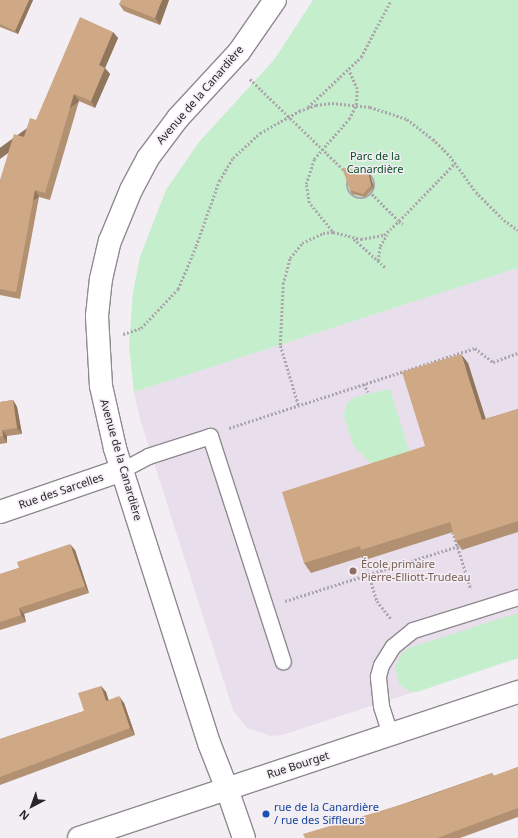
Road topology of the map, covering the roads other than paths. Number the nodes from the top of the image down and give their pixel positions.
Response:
1 (276, 0) edge
2 (122, 470) junction
3 (0, 512) edge
4 (518, 597) edge
5 (283, 662) dead end
6 (518, 692) edge
7 (390, 734) junction
8 (227, 789) junction
9 (79, 838) edge
10 (244, 838) edge

1 - 2 street, Avenue de la Canardière
2 - 3 street, Rue des Sarcelles
2 - 5 lane
2 - 8 street, Avenue de la Canardière
4 - 7 lane
6 - 7 street, Rue Bourget
7 - 8 street, Rue Bourget
8 - 9 street, Rue Bourget
8 - 10 street, Avenue de la Canardière

